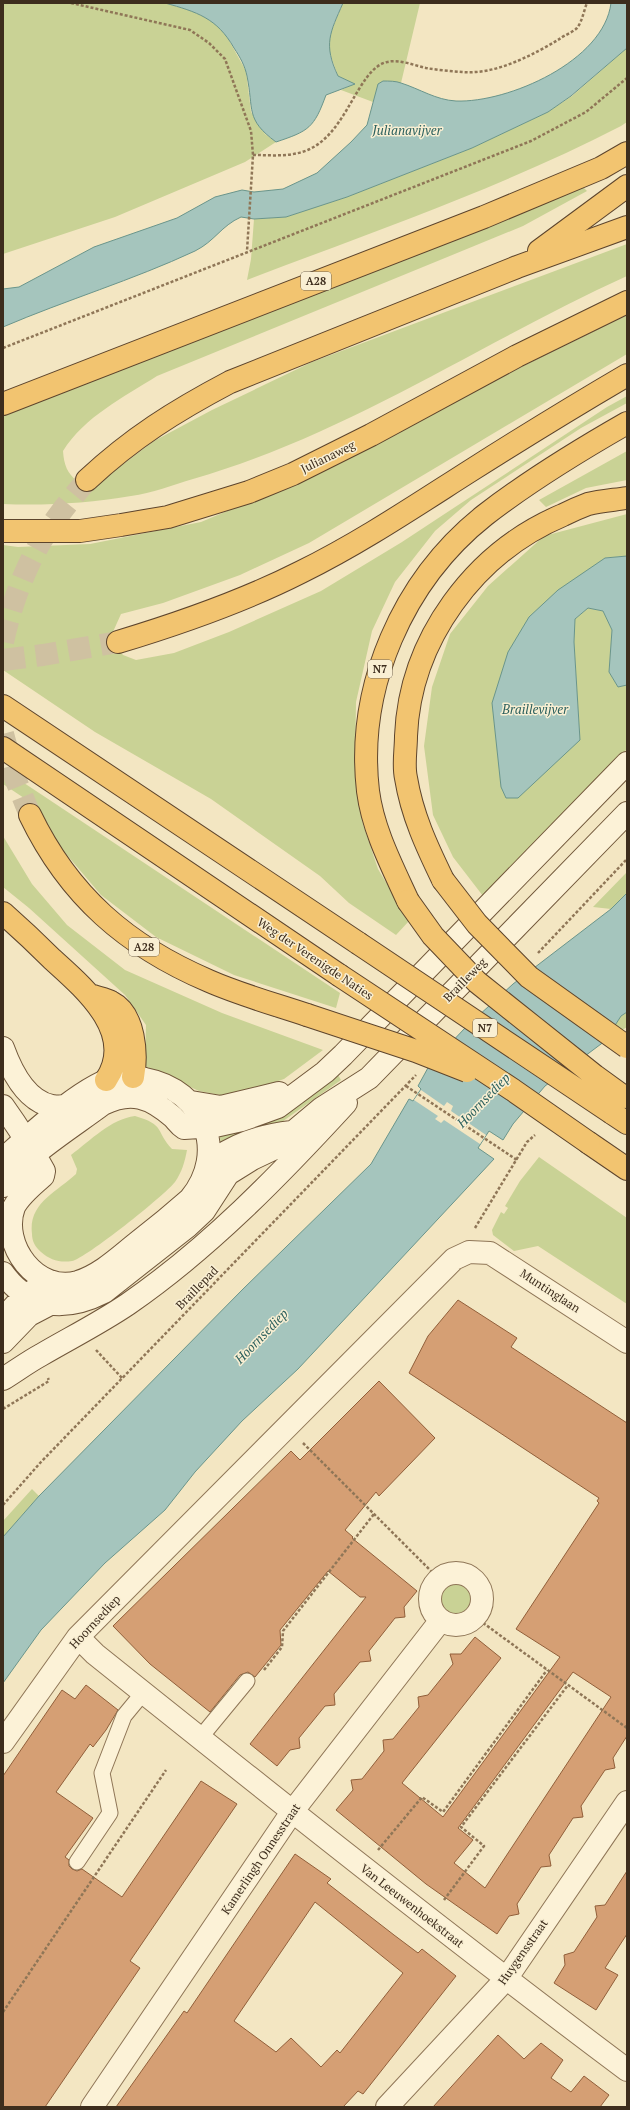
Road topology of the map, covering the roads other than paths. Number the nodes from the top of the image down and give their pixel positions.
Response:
1 (627, 153) edge
2 (627, 186) edge
3 (627, 227) edge
4 (517, 267) junction
5 (627, 302) edge
6 (627, 375) edge
7 (3, 404) edge
8 (627, 423) edge
9 (87, 480) tunnel mouth
10 (627, 498) edge
11 (3, 531) edge
12 (118, 642) tunnel mouth
13 (3, 706) edge
14 (3, 748) edge
15 (627, 763) edge
16 (627, 813) edge
17 (30, 815) tunnel mouth
18 (3, 913) edge
19 (92, 996) junction
20 (3, 1048) edge
21 (627, 1048) edge
22 (369, 1078) junction
23 (106, 1080) junction
24 (128, 1086) junction
25 (300, 1089) junction
26 (513, 1090) junction
27 (191, 1102) junction
28 (3, 1106) edge
29 (67, 1106) junction
30 (623, 1109) edge
31 (205, 1126) junction
32 (292, 1132) junction
33 (3, 1133) edge
34 (14, 1162) edge
35 (208, 1164) junction
36 (627, 1169) edge
37 (469, 1252) joint
38 (3, 1273) edge
39 (47, 1281) junction
40 (26, 1295) junction
41 (50, 1304) junction
42 (3, 1319) edge
43 (3, 1342) edge
44 (627, 1342) edge
45 (3, 1379) edge
46 (441, 1620) junction
47 (78, 1637) junction
48 (247, 1681) road end
49 (143, 1693) junction
50 (200, 1738) junction
51 (3, 1742) edge
52 (627, 1802) edge
53 (292, 1812) junction
54 (77, 1862) dead end
55 (506, 1980) junction
56 (627, 2070) edge
57 (92, 2107) edge
58 (387, 2107) edge

1 - 7 highway, A28
2 - 4 highway
3 - 4 highway
4 - 9 highway
5 - 11 highway, Julianaweg
6 - 12 highway
8 - 30 highway, N7, bridge
10 - 21 highway, bridge
13 - 30 highway, N7, bridge
14 - 26 highway, Weg der Verenigde Naties, bridge
15 - 25 main road
16 - 22 main road, Brailleweg
17 - 26 highway, A28, bridge
18 - 19 highway
19 - 23 highway
19 - 24 highway
20 - 29 main road
22 - 32 main road, Brailleweg
22 - 45 main road
23 - 24 main road
23 - 29 main road
24 - 27 main road
24 - 31 main road
24 - 34 main road
25 - 27 main road
25 - 31 main road
26 - 36 highway, Weg der Verenigde Naties, bridge
27 - 31 main road
28 - 34 main road
29 - 34 main road
31 - 35 main road
32 - 35 main road
32 - 41 main road, Brailleweg
33 - 34 main road
34 - 39 main road
35 - 39 main road
37 - 44 main road, Muntinglaan
37 - 47 main road, Hoornsediep
38 - 40 main road
39 - 40 main road
40 - 41 main road
40 - 42 main road
41 - 43 main road
46 - 46 main road
46 - 53 main road, Kamerlingh Onnesstraat
47 - 49 main road, Van Leeuwenhoekstraat
47 - 51 main road, Hoornsediep
48 - 50 lane
49 - 50 main road, Van Leeuwenhoekstraat
49 - 54 lane
50 - 53 main road, Van Leeuwenhoekstraat
52 - 55 main road, Huygensstraat
53 - 55 main road, Van Leeuwenhoekstraat
53 - 57 main road, Kamerlingh Onnesstraat
55 - 56 main road, Van Leeuwenhoekstraat
55 - 58 main road, Huygensstraat

